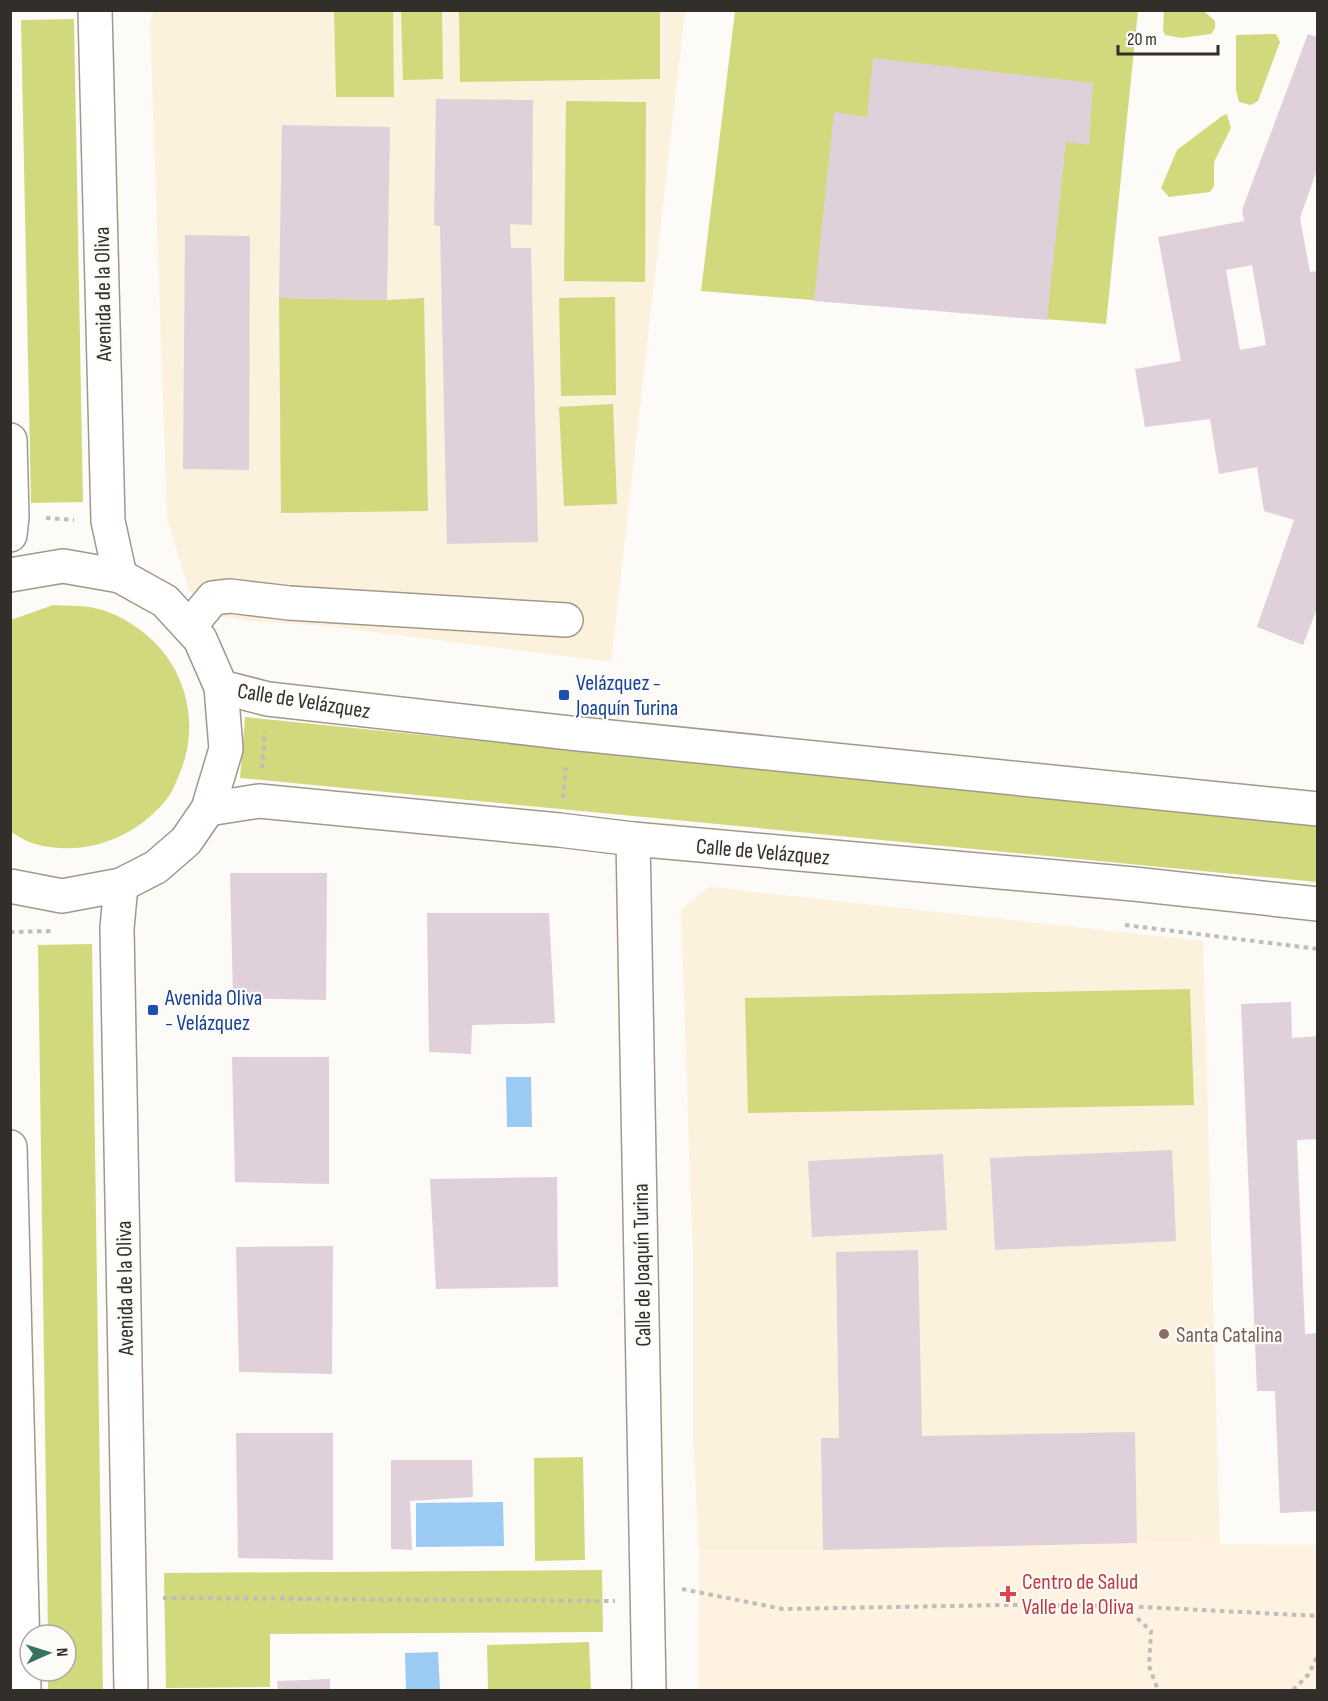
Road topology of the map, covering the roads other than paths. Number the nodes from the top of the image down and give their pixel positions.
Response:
1 (95, 10) edge
2 (10, 440) edge
3 (11, 526) edge
4 (10, 575) edge
5 (120, 576) junction
6 (566, 620) dead end
7 (189, 627) junction
8 (221, 687) junction
9 (208, 809) junction
10 (1317, 809) edge
11 (633, 839) junction
12 (121, 885) junction
13 (10, 886) edge
14 (1317, 904) edge
15 (10, 1147) edge
16 (24, 1690) edge
17 (131, 1690) edge
18 (649, 1690) edge

1 - 5 street, Avenida de la Oliva
2 - 3 street
4 - 5 street
5 - 7 street
6 - 7 street
7 - 8 street
8 - 9 street
8 - 10 street, Calle de Velázquez
9 - 11 street, Calle de Velázquez
9 - 12 street
11 - 14 street, Calle de Velázquez
11 - 18 street, Calle de Joaquín Turina
12 - 13 street
12 - 17 street, Avenida de la Oliva
15 - 16 street

